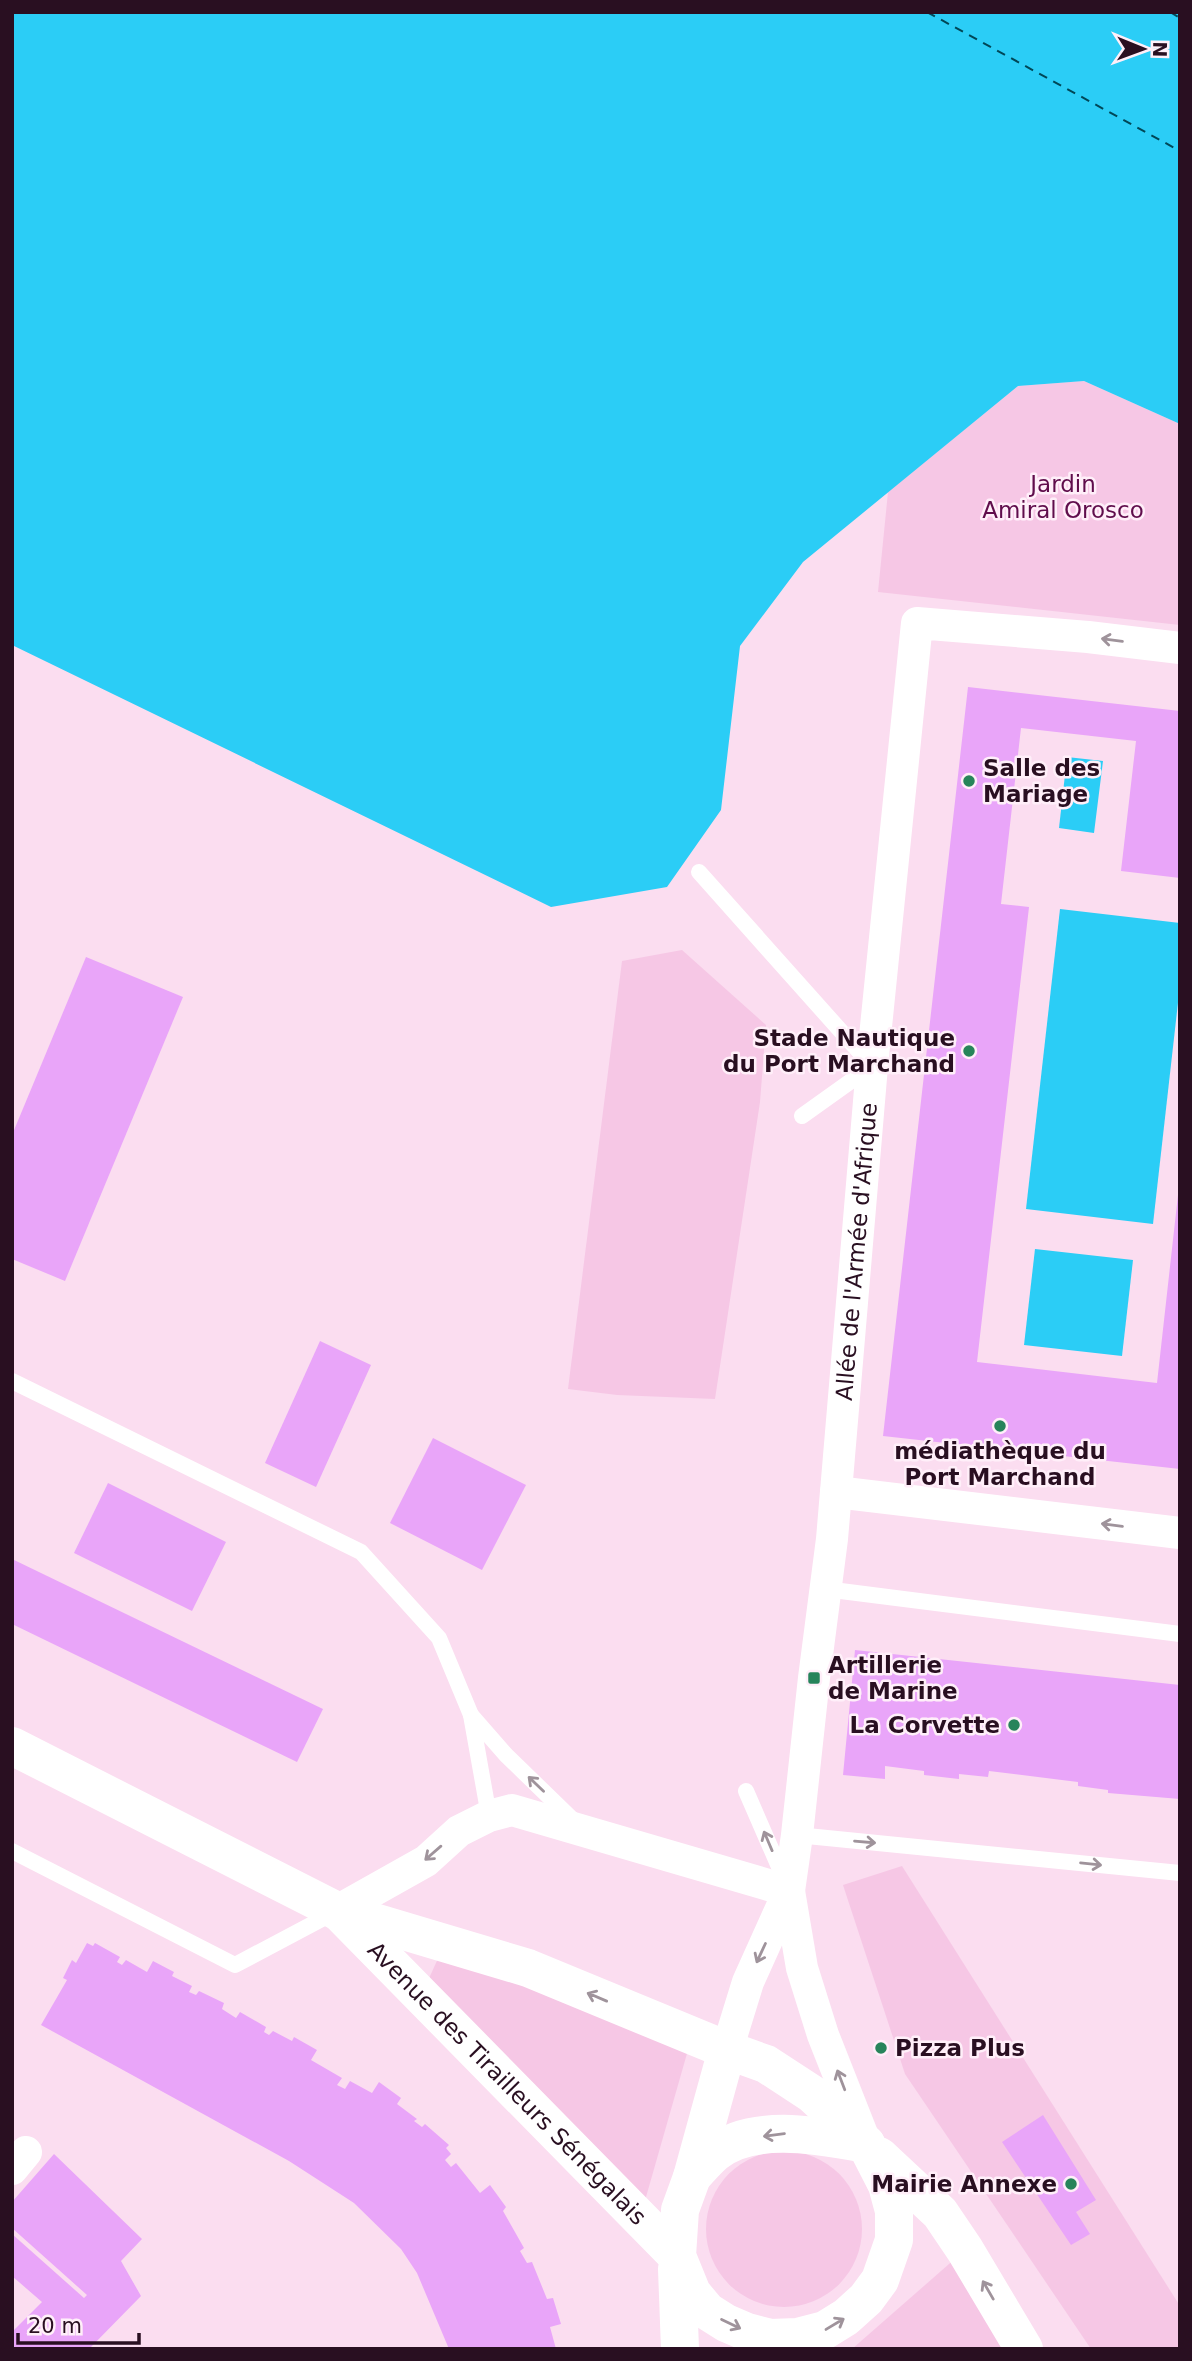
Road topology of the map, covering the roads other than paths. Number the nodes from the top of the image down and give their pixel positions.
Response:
1 (1180, 648) edge
2 (699, 872) dead end
3 (872, 1066) junction
4 (802, 1116) dead end
5 (12, 1381) edge
6 (836, 1492) junction
7 (1180, 1533) edge
8 (825, 1589) junction
9 (1180, 1634) edge
10 (471, 1715) junction
11 (12, 1746) edge
12 (746, 1791) dead end
13 (489, 1816) junction
14 (584, 1832) junction
15 (797, 1835) junction
16 (12, 1851) edge
17 (1180, 1873) edge
18 (789, 1891) junction
19 (337, 1911) junction
20 (727, 2050) junction
21 (866, 2144) junction
22 (692, 2177) junction
23 (677, 2256) junction
24 (772, 2345) edge
25 (680, 2349) edge
26 (1024, 2349) edge

1 -> 3 street, Allée de l'Armée d'Afrique
2 - 3 lane
3 - 4 lane
3 - 6 street, Allée de l'Armée d'Afrique
5 - 10 lane
7 -> 6 street
6 - 8 street, Allée de l'Armée d'Afrique
8 - 9 lane
8 - 15 street, Allée de l'Armée d'Afrique
10 - 13 lane
14 -> 10 lane
11 - 19 main road, Avenue des Tirailleurs Sénégalais
18 -> 12 lane
13 - 14 street
13 -> 19 street
14 - 18 street
15 -> 17 lane
15 - 18 street, Allée de l'Armée d'Afrique
16 - 19 lane
18 -> 20 street, Allée de l'Armée d'Afrique
21 -> 18 street, Allée de l'Armée d'Afrique
20 -> 19 main road, Avenue des Tirailleurs Sénégalais
19 - 23 main road, Avenue des Tirailleurs Sénégalais
20 - 21 main road, Avenue des Tirailleurs Sénégalais
20 - 22 main road
21 -> 22 main road
24 -> 21 main road
26 -> 21 main road, Avenue des Tirailleurs Sénégalais
22 - 23 main road
23 -> 24 main road
23 - 25 main road

